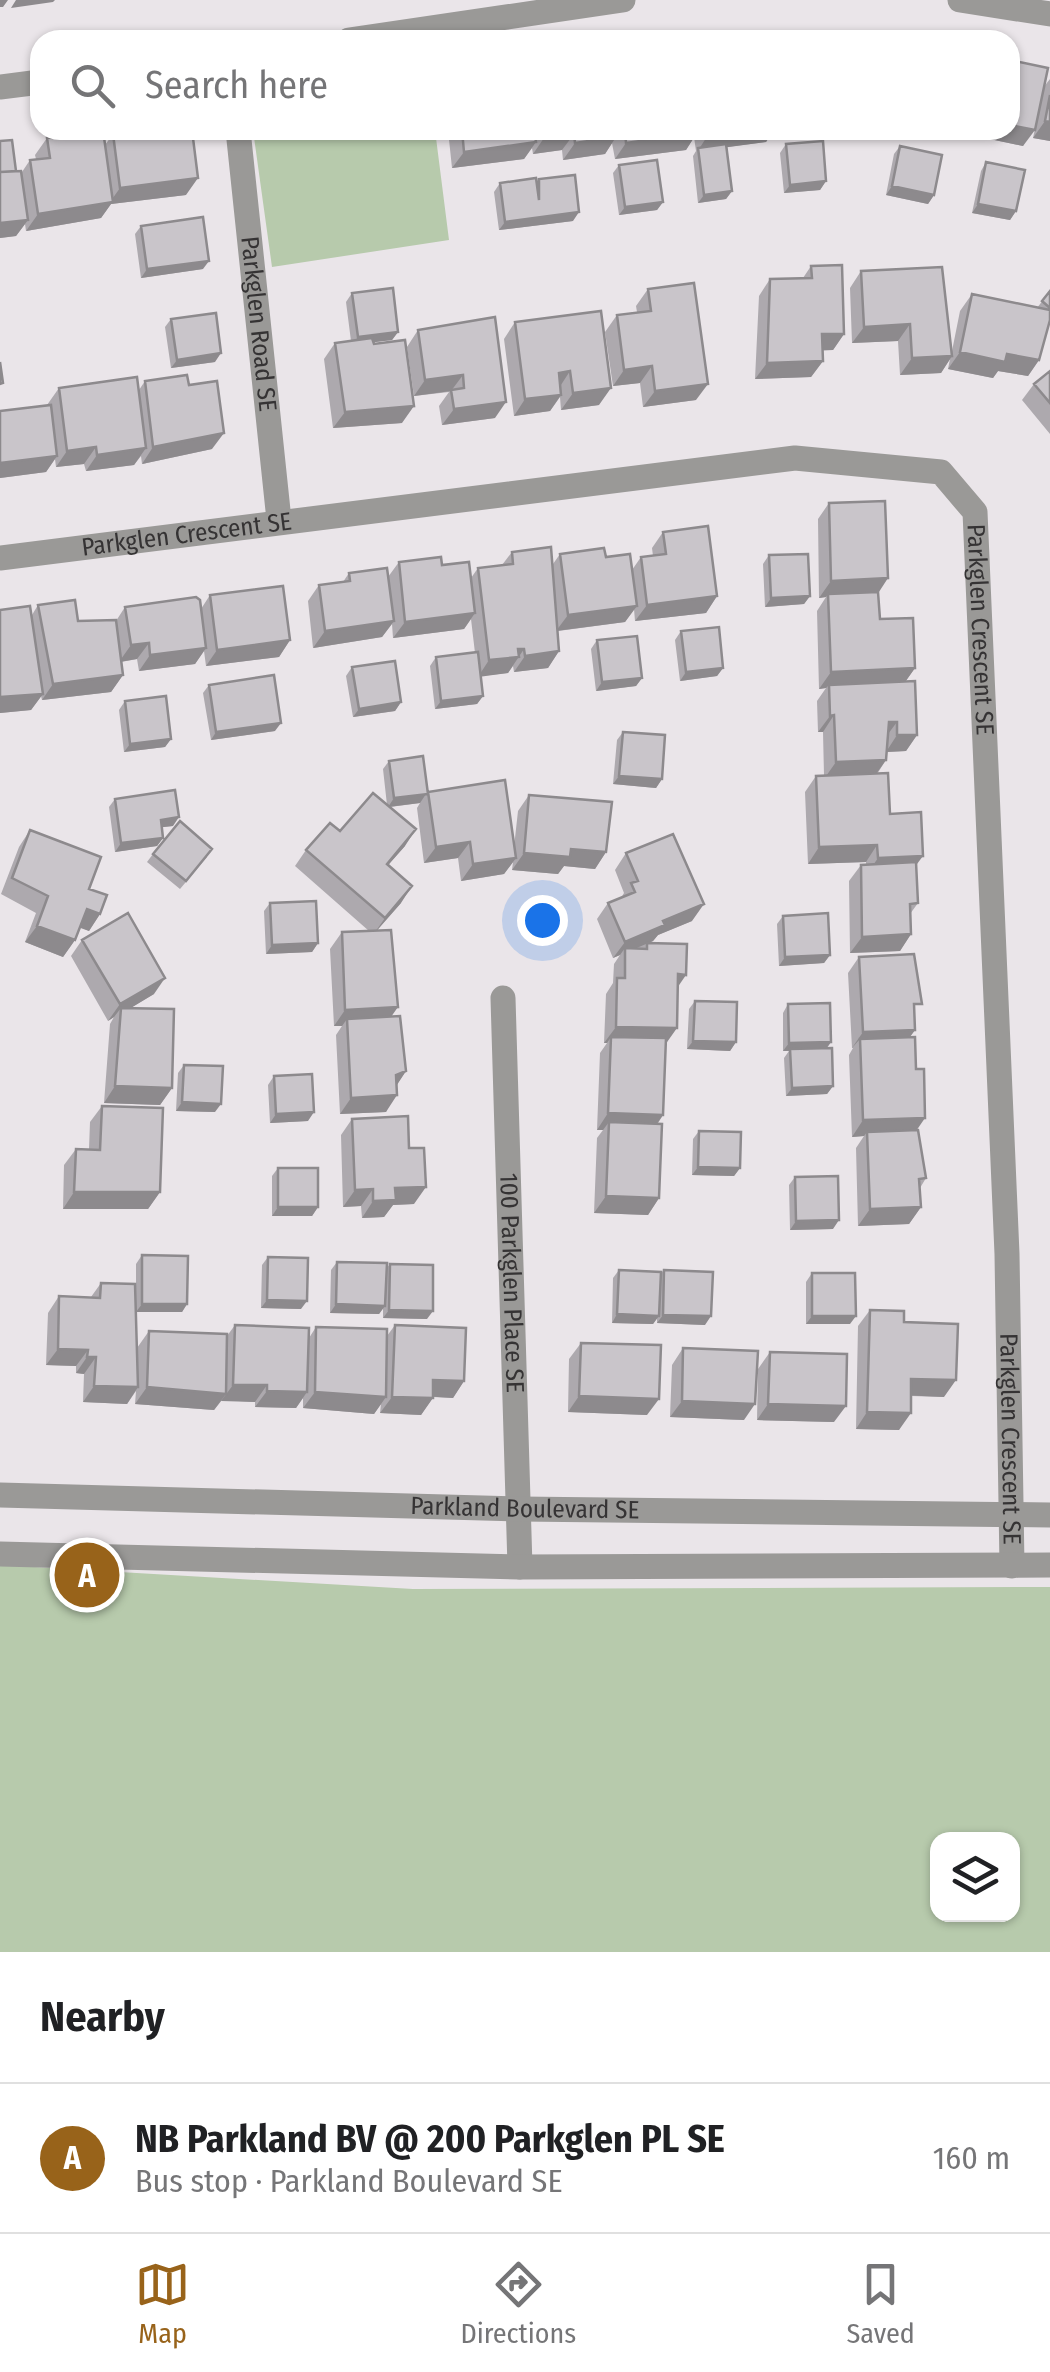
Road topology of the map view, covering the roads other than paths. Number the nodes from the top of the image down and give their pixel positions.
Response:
1 (960, 0) edge
2 (608, 1) edge
3 (1050, 14) edge
4 (415, 30) edge
5 (30, 83) edge
6 (0, 87) edge
7 (239, 140) edge
8 (278, 520) junction
9 (0, 558) edge
10 (503, 998) dead end
11 (0, 1495) edge
12 (520, 1509) junction
13 (1012, 1516) junction
14 (1050, 1516) edge
15 (0, 1554) edge
16 (1050, 1565) edge
17 (1012, 1566) junction
18 (520, 1567) junction

1 - 3 street
2 - 4 street
5 - 6 street
7 - 8 street, Parkglen Road SE
8 - 9 street, Parkglen Crescent SE
8 - 13 street, Parkglen Crescent SE
10 - 12 street, 100 Parkglen Place SE
11 - 12 street, Parkland Boulevard SE
12 - 13 street, Parkland Boulevard SE
12 - 18 street, 100 Parkglen Place SE
13 - 14 street, Parkland Boulevard SE
13 - 17 street, Parkglen Crescent SE
15 - 18 street
16 - 17 street
17 - 18 street

